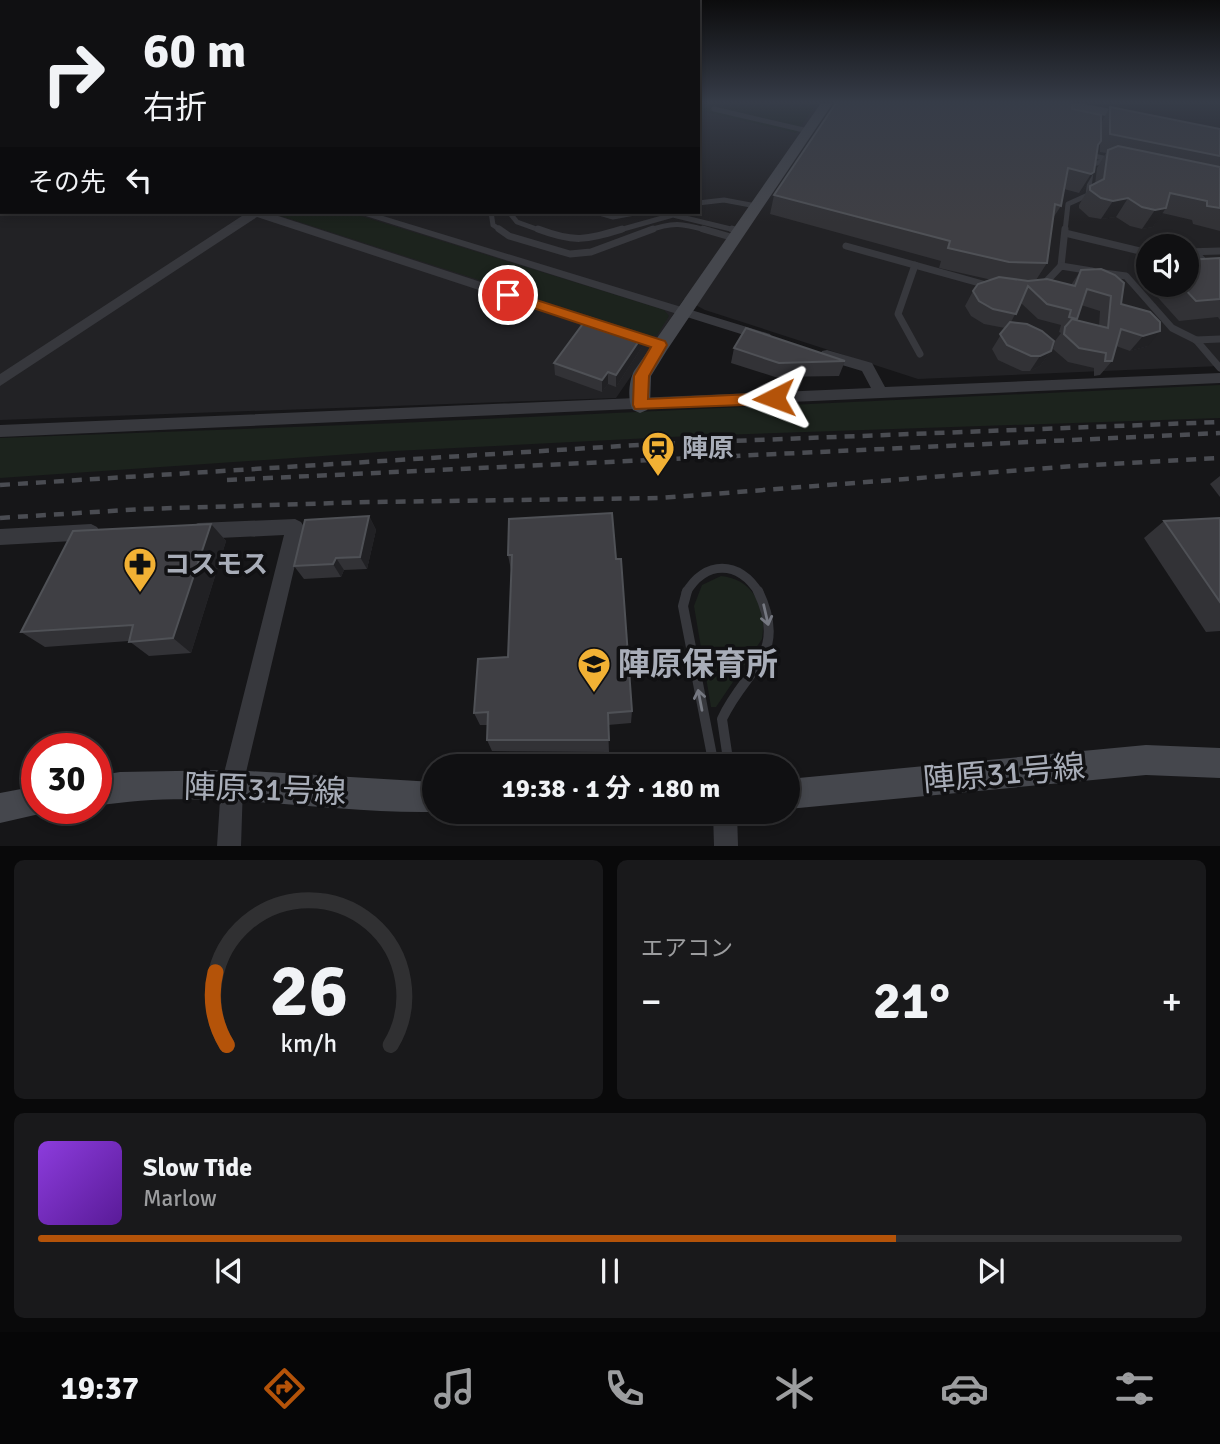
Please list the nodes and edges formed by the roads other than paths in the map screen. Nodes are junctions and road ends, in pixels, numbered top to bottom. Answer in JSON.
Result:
{"nodes":[{"id":1,"x":800,"y":142,"type":"edge"},
{"id":2,"x":1095,"y":144,"type":"edge"},
{"id":3,"x":1103,"y":158,"type":"junction"},
{"id":4,"x":1116,"y":161,"type":"edge"},
{"id":5,"x":700,"y":203,"type":"edge"},
{"id":6,"x":756,"y":206,"type":"junction"},
{"id":7,"x":252,"y":214,"type":"edge"},
{"id":8,"x":261,"y":214,"type":"edge"},
{"id":9,"x":365,"y":214,"type":"edge"},
{"id":10,"x":491,"y":214,"type":"edge"},
{"id":11,"x":511,"y":214,"type":"edge"},
{"id":12,"x":603,"y":214,"type":"edge"},
{"id":13,"x":629,"y":214,"type":"edge"},
{"id":14,"x":1065,"y":233,"type":"junction"},
{"id":15,"x":736,"y":234,"type":"junction"},
{"id":16,"x":846,"y":246,"type":"dead end"},
{"id":17,"x":1136,"y":250,"type":"edge"},
{"id":18,"x":1220,"y":251,"type":"edge"},
{"id":19,"x":1199,"y":252,"type":"edge"},
{"id":20,"x":1199,"y":259,"type":"edge"},
{"id":21,"x":915,"y":265,"type":"junction"},
{"id":22,"x":1061,"y":266,"type":"junction"},
{"id":23,"x":1220,"y":276,"type":"edge"},
{"id":24,"x":1031,"y":289,"type":"edge"},
{"id":25,"x":1004,"y":290,"type":"edge"},
{"id":26,"x":682,"y":312,"type":"junction"},
{"id":27,"x":1220,"y":339,"type":"edge"},
{"id":28,"x":775,"y":340,"type":"edge"},
{"id":29,"x":1196,"y":341,"type":"junction"},
{"id":30,"x":660,"y":345,"type":"junction"},
{"id":31,"x":814,"y":352,"type":"edge"},
{"id":32,"x":920,"y":354,"type":"dead end"},
{"id":33,"x":1220,"y":368,"type":"edge"},
{"id":34,"x":1220,"y":378,"type":"edge"},
{"id":35,"x":0,"y":380,"type":"edge"},
{"id":36,"x":881,"y":393,"type":"junction"},
{"id":37,"x":640,"y":405,"type":"junction"},
{"id":38,"x":0,"y":431,"type":"edge"},
{"id":39,"x":105,"y":531,"type":"edge"},
{"id":40,"x":185,"y":531,"type":"edge"},
{"id":41,"x":0,"y":537,"type":"edge"},
{"id":42,"x":712,"y":754,"type":"edge"},
{"id":43,"x":729,"y":754,"type":"edge"},
{"id":44,"x":1220,"y":763,"type":"edge"},
{"id":45,"x":232,"y":785,"type":"junction"},
{"id":46,"x":112,"y":788,"type":"edge"},
{"id":47,"x":800,"y":793,"type":"edge"},
{"id":48,"x":422,"y":796,"type":"edge"},
{"id":49,"x":21,"y":805,"type":"edge"},
{"id":50,"x":0,"y":808,"type":"edge"},
{"id":51,"x":725,"y":824,"type":"edge"},
{"id":52,"x":229,"y":845,"type":"edge"},
{"id":53,"x":726,"y":845,"type":"edge"}],
"edges":[{"from":1,"to":6,"type":"street"},
{"from":2,"to":3,"type":"lane"},
{"from":3,"to":4,"type":"lane"},
{"from":3,"to":14,"type":"lane"},
{"from":5,"to":6,"type":"lane"},
{"from":6,"to":15,"type":"street"},
{"from":7,"to":35,"type":"street"},
{"from":8,"to":30,"type":"street"},
{"from":9,"to":26,"type":"street"},
{"from":10,"to":15,"type":"lane"},
{"from":11,"to":15,"type":"lane"},
{"from":12,"to":13,"type":"lane"},
{"from":14,"to":17,"type":"lane"},
{"from":14,"to":22,"type":"lane"},
{"from":15,"to":26,"type":"street"},
{"from":16,"to":21,"type":"lane"},
{"from":18,"to":19,"type":"lane"},
{"from":20,"to":23,"type":"lane"},
{"from":21,"to":25,"type":"lane"},
{"from":21,"to":32,"type":"lane"},
{"from":22,"to":24,"type":"lane"},
{"from":22,"to":29,"type":"lane"},
{"from":26,"to":28,"type":"street"},
{"from":26,"to":30,"type":"street"},
{"from":27,"to":29,"type":"lane"},
{"from":29,"to":33,"type":"lane"},
{"from":30,"to":37,"type":"street"},
{"from":31,"to":36,"type":"street"},
{"from":34,"to":36,"type":"street"},
{"from":36,"to":37,"type":"street"},
{"from":37,"to":38,"type":"street"},
{"from":39,"to":41,"type":"street"},
{"from":40,"to":45,"type":"street"},
{"from":42,"to":43,"type":"lane","one_way":true},
{"from":44,"to":47,"type":"street","name":"陣原31号線"},
{"from":45,"to":46,"type":"street","name":"陣原31号線"},
{"from":45,"to":48,"type":"street","name":"陣原31号線"},
{"from":45,"to":52,"type":"street"},
{"from":49,"to":50,"type":"street"},
{"from":51,"to":53,"type":"street"}]}
